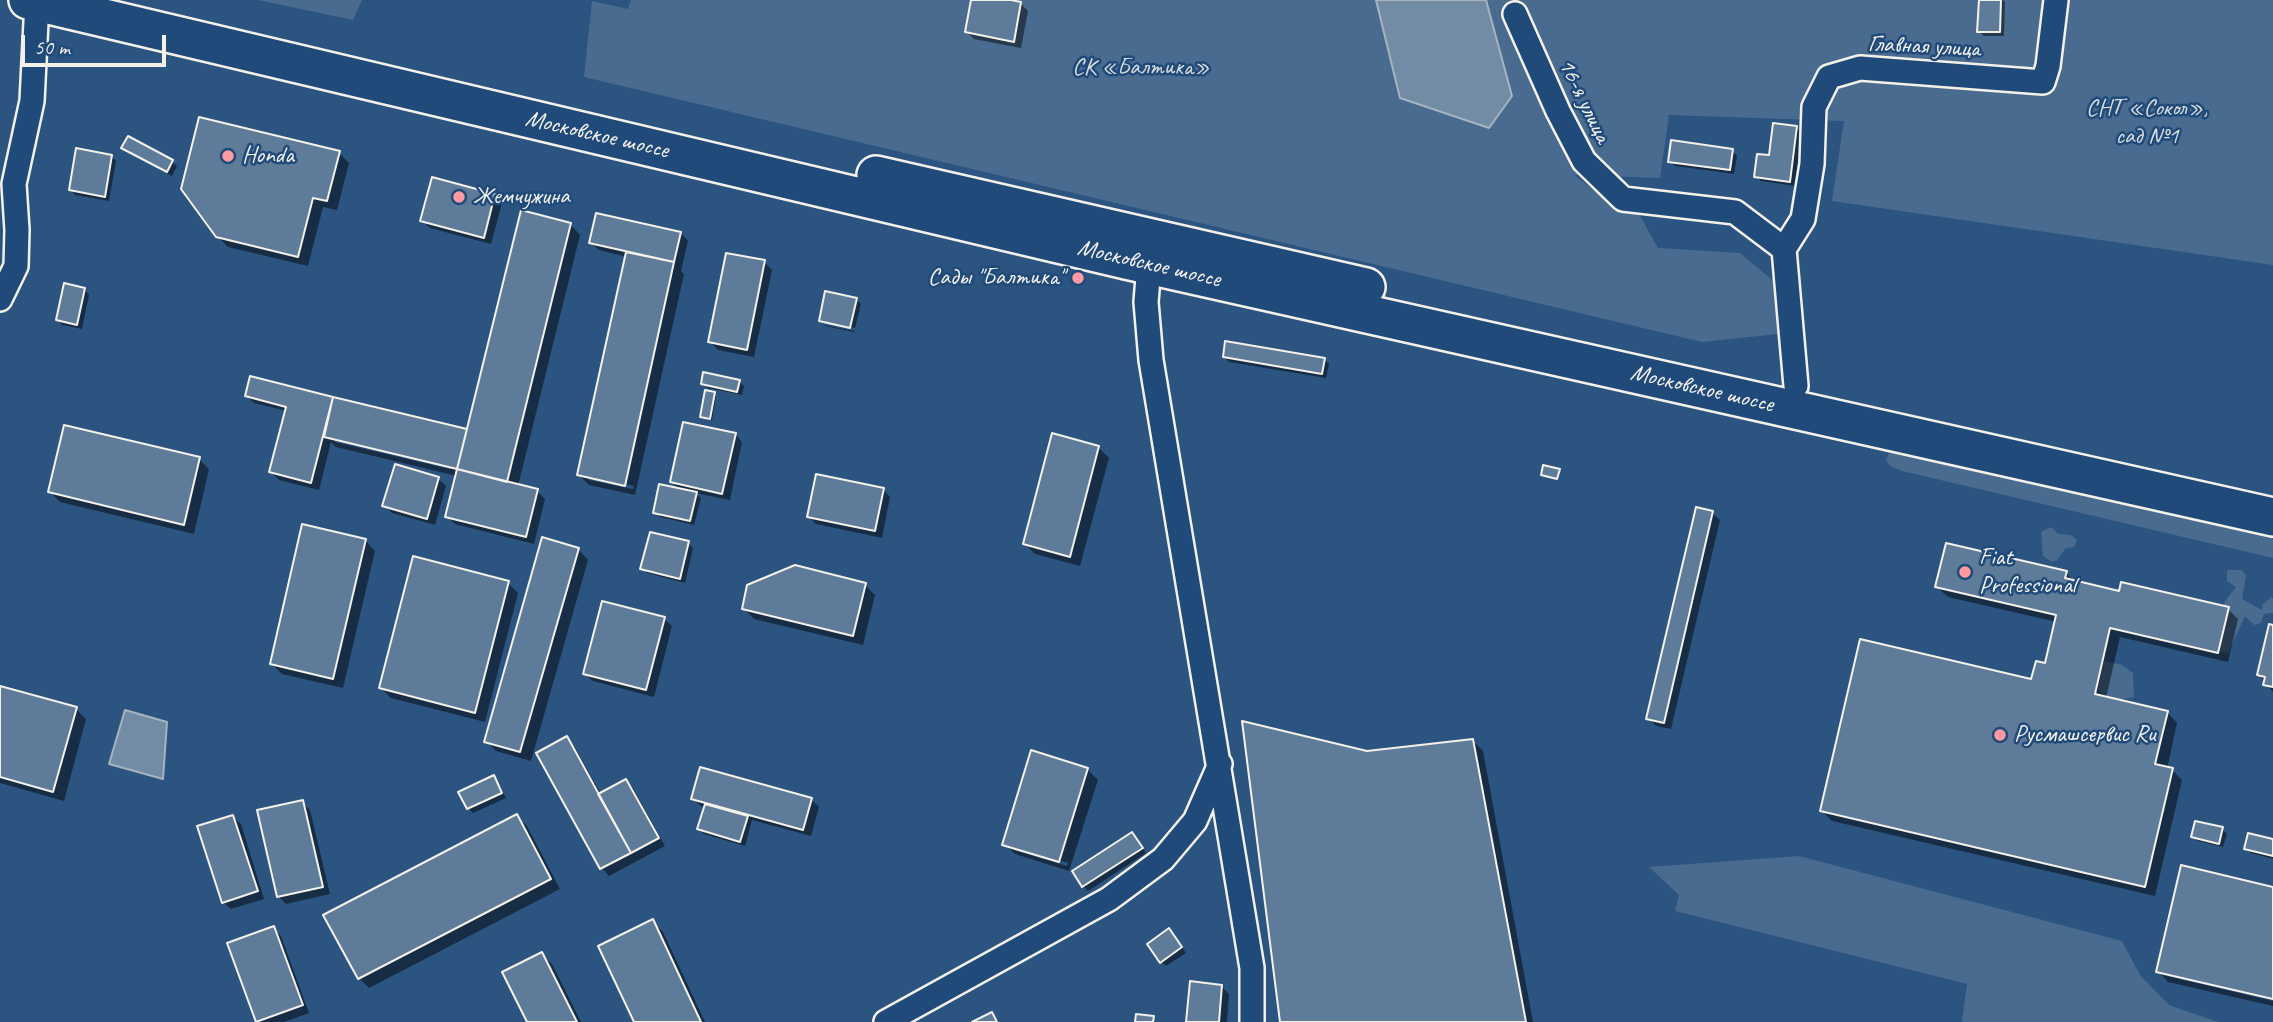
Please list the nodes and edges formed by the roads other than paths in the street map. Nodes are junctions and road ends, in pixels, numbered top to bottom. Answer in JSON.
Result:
{"nodes":[{"id":1,"x":122,"y":0,"type":"edge"},
{"id":2,"x":2056,"y":0,"type":"edge"},
{"id":3,"x":32,"y":1,"type":"edge"},
{"id":4,"x":1515,"y":14,"type":"dead end"},
{"id":5,"x":1784,"y":249,"type":"junction"},
{"id":6,"x":1152,"y":252,"type":"junction"},
{"id":7,"x":0,"y":299,"type":"edge"},
{"id":8,"x":1796,"y":386,"type":"junction"},
{"id":9,"x":2273,"y":494,"type":"edge"},
{"id":10,"x":2273,"y":517,"type":"edge"},
{"id":11,"x":1220,"y":764,"type":"junction"},
{"id":12,"x":886,"y":1022,"type":"edge"},
{"id":13,"x":1252,"y":1022,"type":"edge"}],
"edges":[{"from":1,"to":6,"type":"main road","name":"Московское шоссе"},
{"from":2,"to":5,"type":"street","name":"Главная улица"},
{"from":3,"to":6,"type":"main road","name":"Московское шоссе"},
{"from":3,"to":7,"type":"street"},
{"from":4,"to":5,"type":"street","name":"16-я улица"},
{"from":5,"to":8,"type":"street"},
{"from":6,"to":8,"type":"main road","name":"Московское шоссе"},
{"from":6,"to":10,"type":"main road","name":"Московское шоссе"},
{"from":6,"to":11,"type":"street"},
{"from":8,"to":9,"type":"main road","name":"Московское шоссе"},
{"from":11,"to":12,"type":"street"},
{"from":11,"to":13,"type":"street"}]}
